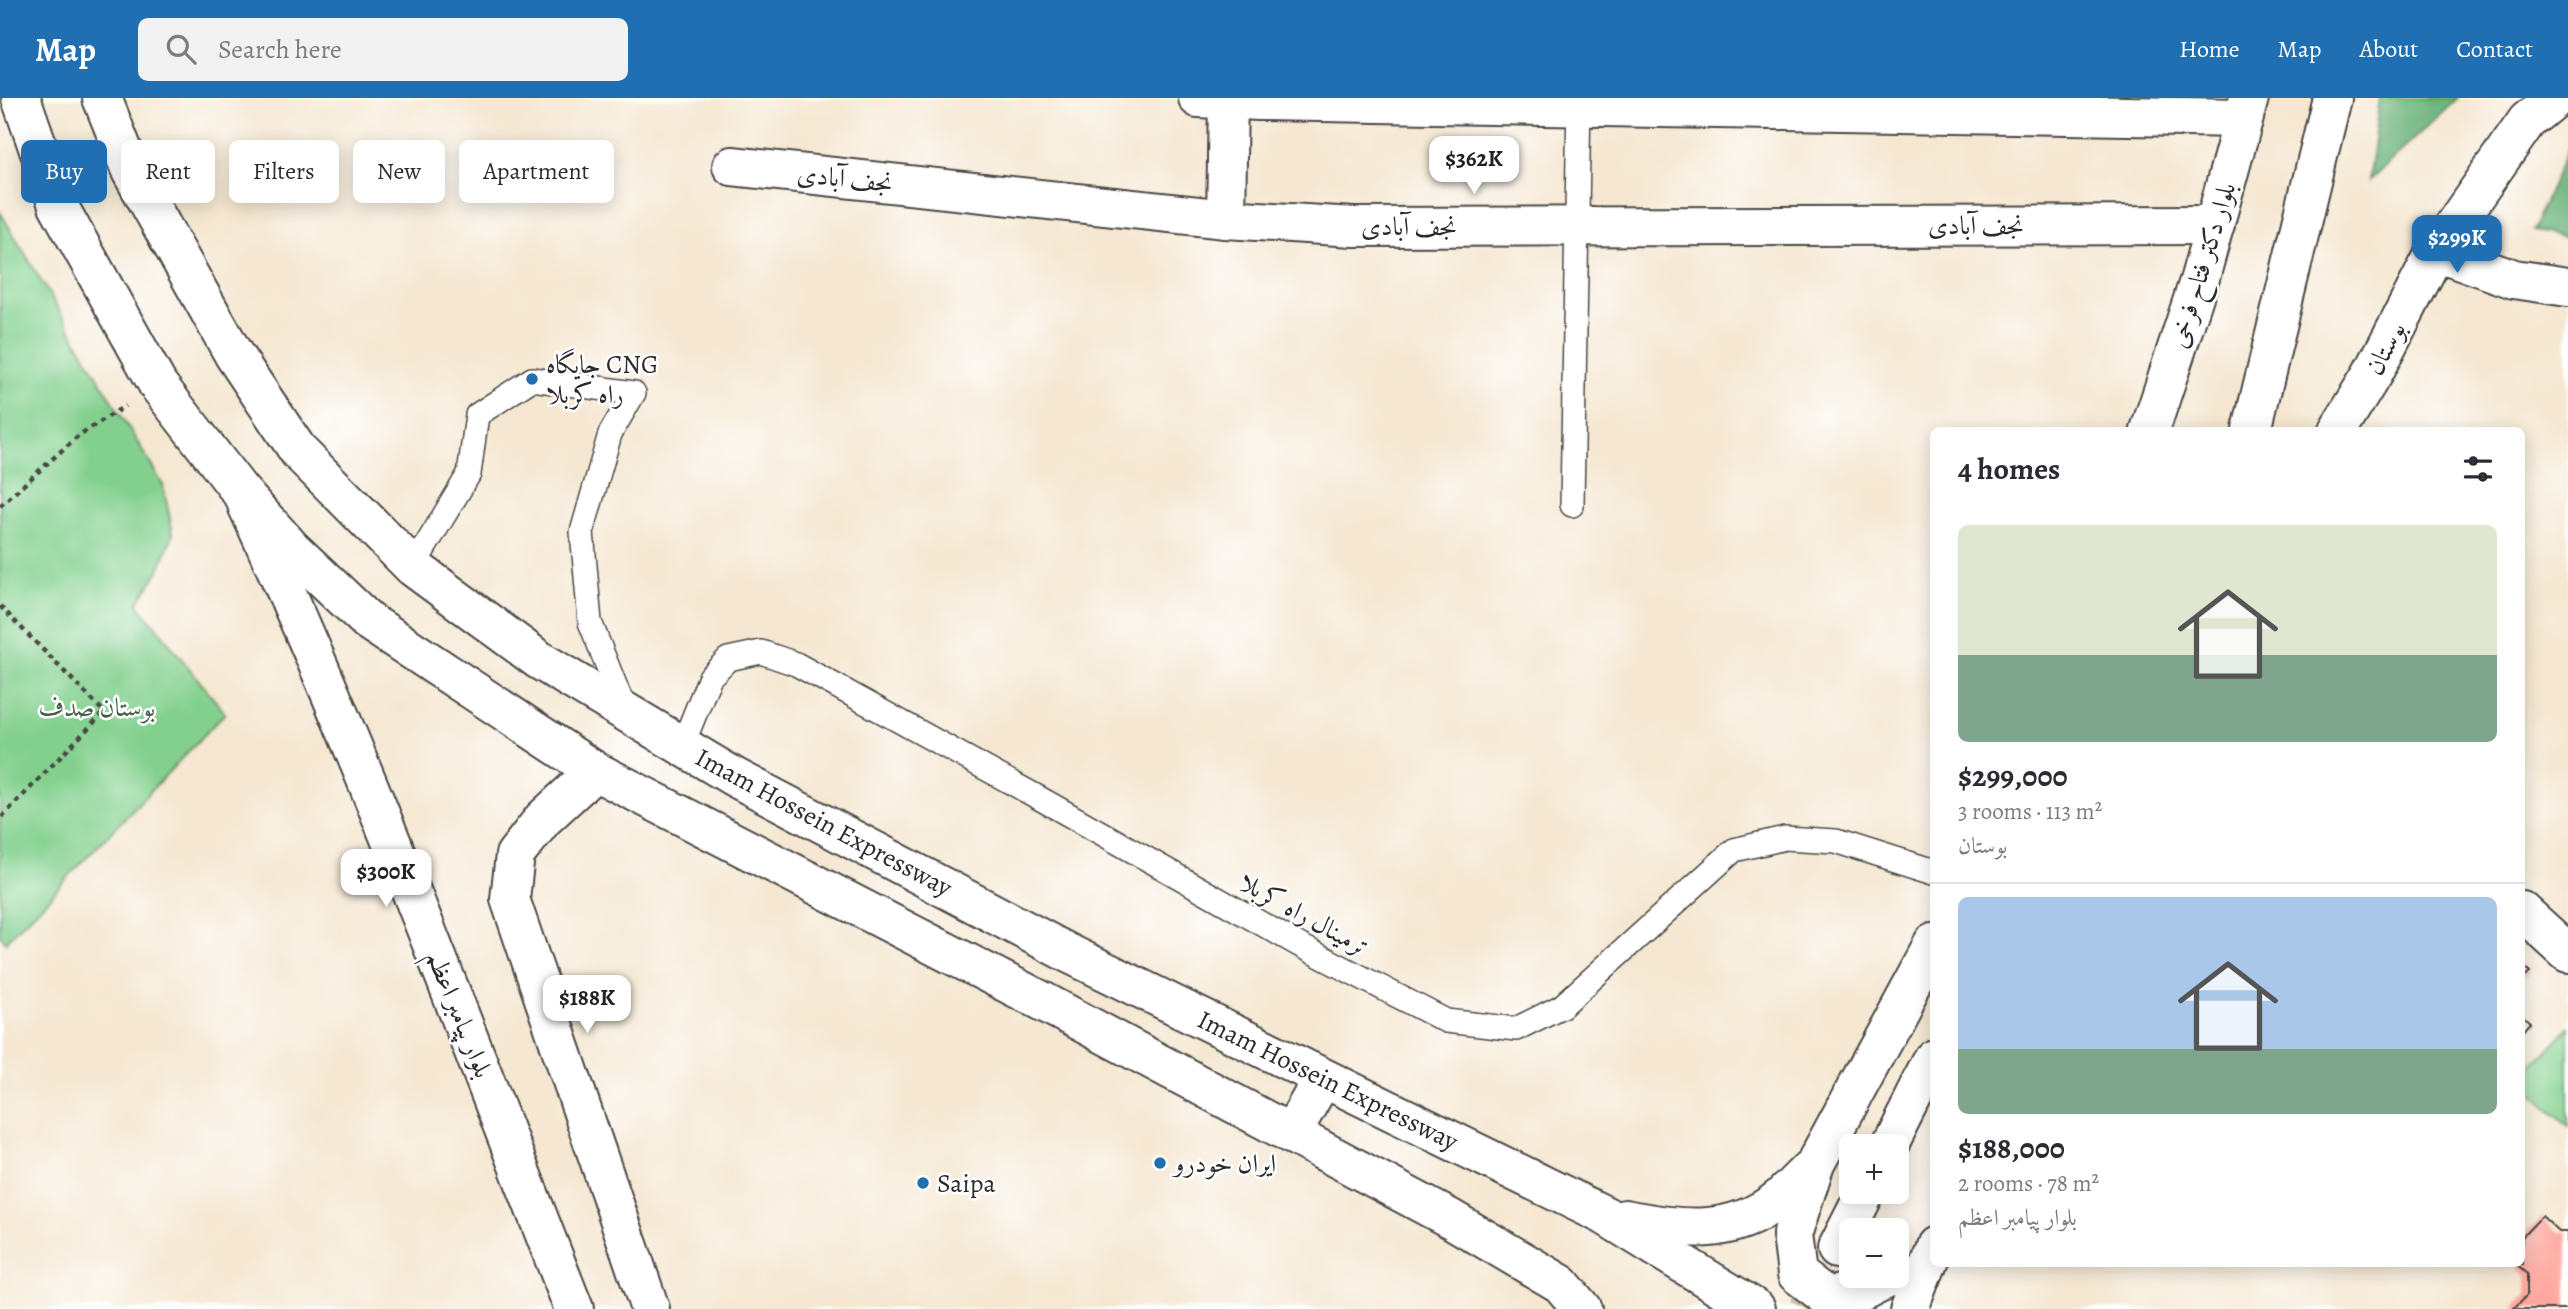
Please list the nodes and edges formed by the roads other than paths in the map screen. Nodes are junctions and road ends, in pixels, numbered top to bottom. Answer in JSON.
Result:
{"nodes":[{"id":1,"x":21,"y":98,"type":"edge"},
{"id":2,"x":102,"y":98,"type":"edge"},
{"id":3,"x":2332,"y":98,"type":"edge"},
{"id":4,"x":2555,"y":98,"type":"edge"},
{"id":5,"x":1218,"y":99,"type":"edge"},
{"id":6,"x":1579,"y":102,"type":"edge"},
{"id":7,"x":2246,"y":108,"type":"edge"},
{"id":8,"x":732,"y":166,"type":"dead end"},
{"id":9,"x":1226,"y":219,"type":"junction"},
{"id":10,"x":2215,"y":225,"type":"junction"},
{"id":11,"x":1577,"y":226,"type":"junction"},
{"id":12,"x":2436,"y":251,"type":"junction"},
{"id":13,"x":2200,"y":278,"type":"junction"},
{"id":14,"x":2568,"y":287,"type":"edge"},
{"id":15,"x":2151,"y":427,"type":"edge"},
{"id":16,"x":2177,"y":427,"type":"edge"},
{"id":17,"x":2253,"y":427,"type":"edge"},
{"id":18,"x":2340,"y":427,"type":"edge"},
{"id":19,"x":240,"y":491,"type":"junction"},
{"id":20,"x":1572,"y":505,"type":"dead end"},
{"id":21,"x":413,"y":567,"type":"junction"},
{"id":22,"x":627,"y":713,"type":"junction"},
{"id":23,"x":682,"y":746,"type":"junction"},
{"id":24,"x":596,"y":771,"type":"junction"},
{"id":25,"x":1930,"y":871,"type":"edge"},
{"id":26,"x":2525,"y":914,"type":"edge"},
{"id":27,"x":1930,"y":952,"type":"edge"},
{"id":28,"x":2568,"y":953,"type":"edge"},
{"id":29,"x":1930,"y":1065,"type":"edge"},
{"id":30,"x":1323,"y":1077,"type":"junction"},
{"id":31,"x":1291,"y":1134,"type":"junction"},
{"id":32,"x":1895,"y":1134,"type":"edge"},
{"id":33,"x":1815,"y":1164,"type":"junction"},
{"id":34,"x":1860,"y":1204,"type":"edge"},
{"id":35,"x":1604,"y":1216,"type":"junction"},
{"id":36,"x":1930,"y":1234,"type":"edge"},
{"id":37,"x":1837,"y":1249,"type":"tunnel mouth"},
{"id":38,"x":1909,"y":1256,"type":"edge"},
{"id":39,"x":1930,"y":1256,"type":"edge"},
{"id":40,"x":1865,"y":1288,"type":"edge"},
{"id":41,"x":1749,"y":1307,"type":"edge"},
{"id":42,"x":574,"y":1309,"type":"edge"},
{"id":43,"x":650,"y":1309,"type":"edge"},
{"id":44,"x":1582,"y":1309,"type":"edge"},
{"id":45,"x":1910,"y":1309,"type":"edge"}],
"edges":[{"from":1,"to":19,"type":"main road"},
{"from":2,"to":21,"type":"main road","name":"Imam Hossein Expressway"},
{"from":3,"to":17,"type":"main road"},
{"from":4,"to":12,"type":"main road","name":"بوستان"},
{"from":5,"to":6,"type":"main road"},
{"from":5,"to":9,"type":"main road"},
{"from":6,"to":7,"type":"main road"},
{"from":6,"to":11,"type":"lane"},
{"from":7,"to":10,"type":"main road","name":"بلوار دکتر فتاح فرخی"},
{"from":8,"to":9,"type":"main road","name":"نجف آبادی"},
{"from":9,"to":11,"type":"main road","name":"نجف آبادی"},
{"from":10,"to":11,"type":"main road","name":"نجف آبادی"},
{"from":10,"to":13,"type":"main road","name":"بلوار دکتر فتاح فرخی"},
{"from":11,"to":20,"type":"lane"},
{"from":12,"to":14,"type":"main road"},
{"from":12,"to":18,"type":"main road","name":"بوستان"},
{"from":13,"to":15,"type":"main road","name":"بلوار دکتر فتاح فرخی"},
{"from":13,"to":16,"type":"main road"},
{"from":19,"to":24,"type":"main road"},
{"from":19,"to":42,"type":"main road","name":"بلوار پیامبر اعظم"},
{"from":21,"to":22,"type":"main road","name":"Imam Hossein Expressway"},
{"from":21,"to":22,"type":"lane"},
{"from":22,"to":23,"type":"main road","name":"Imam Hossein Expressway"},
{"from":23,"to":25,"type":"lane","name":"ترمینال راه کربلا"},
{"from":23,"to":30,"type":"main road","name":"Imam Hossein Expressway"},
{"from":24,"to":31,"type":"main road"},
{"from":24,"to":43,"type":"main road"},
{"from":26,"to":28,"type":"main road"},
{"from":27,"to":33,"type":"main road"},
{"from":29,"to":32,"type":"main road"},
{"from":30,"to":31,"type":"main road"},
{"from":30,"to":35,"type":"main road","name":"Imam Hossein Expressway"},
{"from":31,"to":44,"type":"main road"},
{"from":33,"to":35,"type":"main road"},
{"from":33,"to":40,"type":"main road"},
{"from":34,"to":37,"type":"main road"},
{"from":35,"to":41,"type":"main road","name":"Imam Hossein Expressway"},
{"from":36,"to":38,"type":"main road"},
{"from":39,"to":45,"type":"main road"}]}
